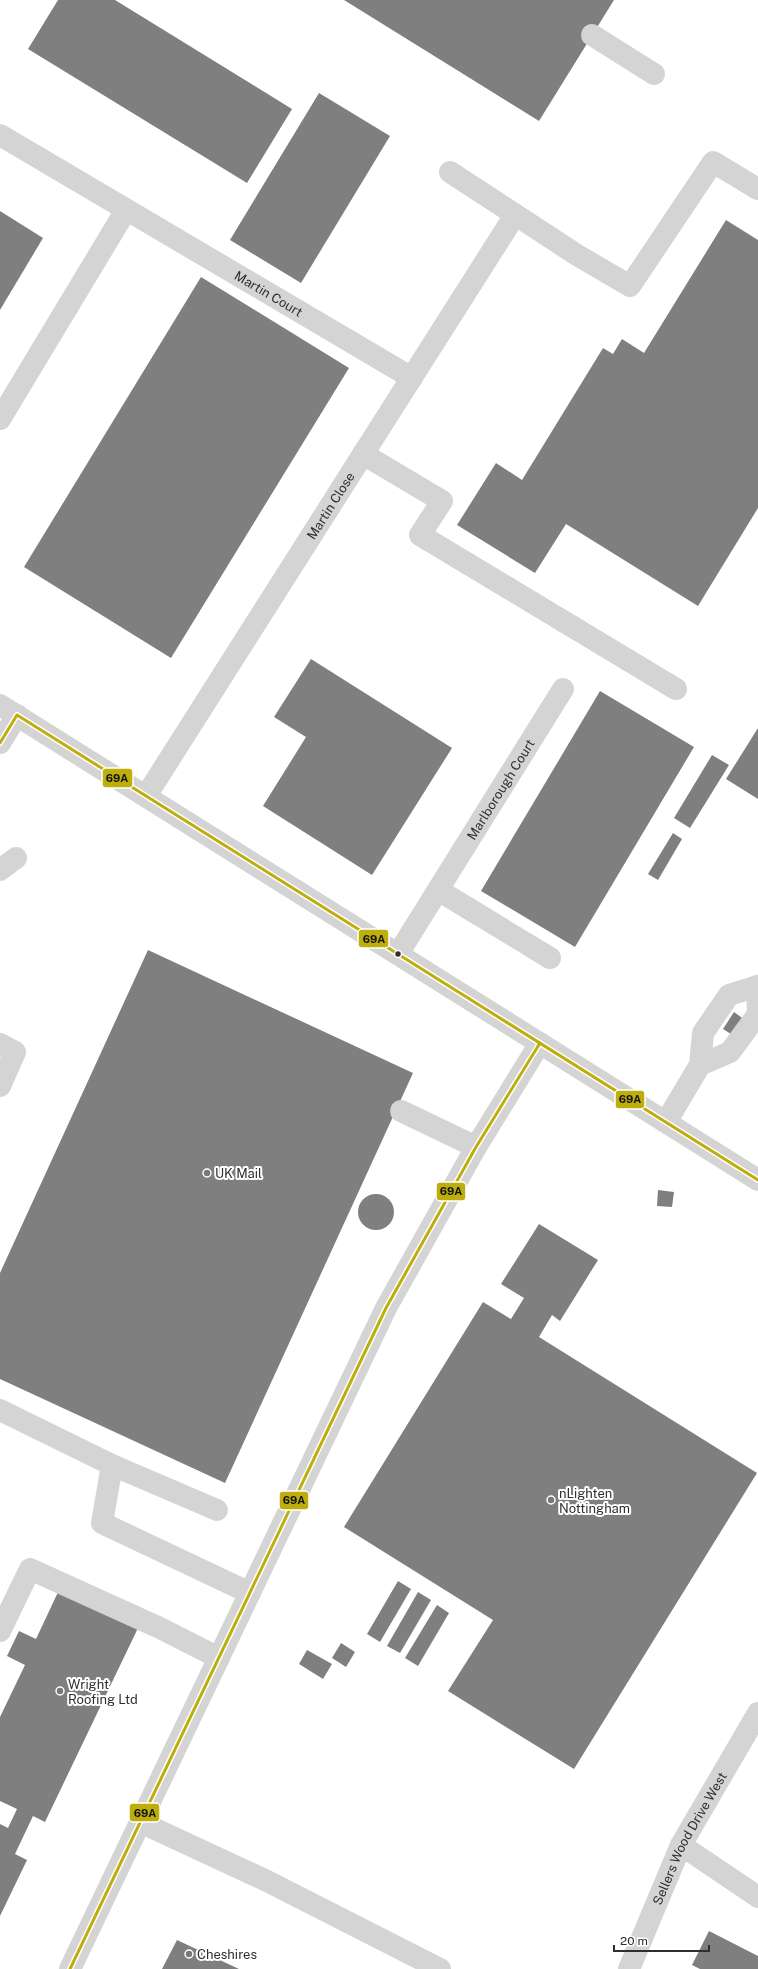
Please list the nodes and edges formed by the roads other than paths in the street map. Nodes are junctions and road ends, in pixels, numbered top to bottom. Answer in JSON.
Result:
{"nodes":[{"id":1,"x":592,"y":35,"type":"dead end"},
{"id":2,"x":654,"y":74,"type":"dead end"},
{"id":3,"x":0,"y":135,"type":"edge"},
{"id":4,"x":450,"y":172,"type":"dead end"},
{"id":5,"x":758,"y":189,"type":"edge"},
{"id":6,"x":126,"y":210,"type":"junction"},
{"id":7,"x":515,"y":215,"type":"junction"},
{"id":8,"x":412,"y":378,"type":"junction"},
{"id":9,"x":0,"y":419,"type":"edge"},
{"id":10,"x":363,"y":454,"type":"junction"},
{"id":11,"x":563,"y":689,"type":"dead end"},
{"id":12,"x":676,"y":689,"type":"dead end"},
{"id":13,"x":8,"y":710,"type":"edge"},
{"id":14,"x":0,"y":743,"type":"edge"},
{"id":15,"x":146,"y":796,"type":"junction"},
{"id":16,"x":438,"y":890,"type":"junction"},
{"id":17,"x":398,"y":954,"type":"junction"},
{"id":18,"x":550,"y":958,"type":"dead end"},
{"id":19,"x":758,"y":986,"type":"edge"},
{"id":20,"x":540,"y":1043,"type":"junction"},
{"id":21,"x":0,"y":1044,"type":"edge"},
{"id":22,"x":700,"y":1065,"type":"junction"},
{"id":23,"x":0,"y":1086,"type":"edge"},
{"id":24,"x":401,"y":1111,"type":"dead end"},
{"id":25,"x":666,"y":1122,"type":"junction"},
{"id":26,"x":476,"y":1146,"type":"junction"},
{"id":27,"x":758,"y":1180,"type":"edge"},
{"id":28,"x":0,"y":1410,"type":"edge"},
{"id":29,"x":112,"y":1465,"type":"junction"},
{"id":30,"x":217,"y":1510,"type":"dead end"},
{"id":31,"x":250,"y":1593,"type":"junction"},
{"id":32,"x":0,"y":1631,"type":"edge"},
{"id":33,"x":219,"y":1658,"type":"junction"},
{"id":34,"x":758,"y":1713,"type":"edge"},
{"id":35,"x":140,"y":1822,"type":"junction"},
{"id":36,"x":681,"y":1845,"type":"junction"},
{"id":37,"x":758,"y":1897,"type":"edge"},
{"id":38,"x":70,"y":1969,"type":"edge"},
{"id":39,"x":440,"y":1969,"type":"edge"},
{"id":40,"x":629,"y":1969,"type":"edge"}],
"edges":[{"from":1,"to":2,"type":"street"},
{"from":3,"to":6,"type":"street","name":"Martin Court"},
{"from":4,"to":7,"type":"street"},
{"from":5,"to":7,"type":"street"},
{"from":6,"to":8,"type":"street","name":"Martin Court"},
{"from":6,"to":9,"type":"street"},
{"from":7,"to":8,"type":"street","name":"Martin Close"},
{"from":8,"to":10,"type":"street","name":"Martin Close"},
{"from":10,"to":12,"type":"street"},
{"from":10,"to":15,"type":"street","name":"Martin Close"},
{"from":11,"to":16,"type":"street","name":"Marlborough Court"},
{"from":13,"to":14,"type":"street"},
{"from":13,"to":15,"type":"street"},
{"from":15,"to":17,"type":"street"},
{"from":16,"to":17,"type":"street","name":"Marlborough Court"},
{"from":16,"to":18,"type":"street"},
{"from":17,"to":20,"type":"street"},
{"from":19,"to":22,"type":"street"},
{"from":19,"to":22,"type":"street"},
{"from":20,"to":25,"type":"street"},
{"from":20,"to":26,"type":"street"},
{"from":21,"to":23,"type":"street"},
{"from":22,"to":25,"type":"street"},
{"from":24,"to":26,"type":"street"},
{"from":25,"to":27,"type":"street"},
{"from":26,"to":31,"type":"street"},
{"from":28,"to":29,"type":"street"},
{"from":29,"to":30,"type":"street"},
{"from":29,"to":31,"type":"street"},
{"from":31,"to":33,"type":"street"},
{"from":32,"to":33,"type":"street"},
{"from":33,"to":35,"type":"street"},
{"from":34,"to":36,"type":"street","name":"Sellers Wood Drive West"},
{"from":35,"to":38,"type":"street"},
{"from":35,"to":39,"type":"street"},
{"from":36,"to":37,"type":"street"},
{"from":36,"to":40,"type":"street","name":"Sellers Wood Drive West"}]}
